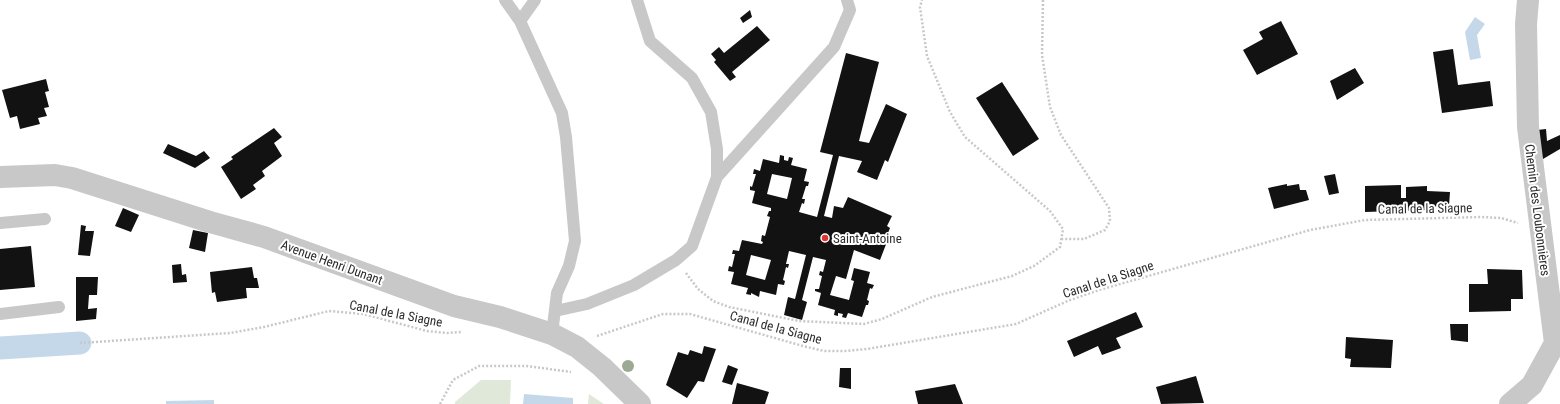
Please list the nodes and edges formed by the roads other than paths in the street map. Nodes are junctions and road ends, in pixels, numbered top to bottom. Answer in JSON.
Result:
{"nodes":[{"id":1,"x":505,"y":0,"type":"edge"},
{"id":2,"x":535,"y":0,"type":"edge"},
{"id":3,"x":637,"y":0,"type":"edge"},
{"id":4,"x":847,"y":0,"type":"edge"},
{"id":5,"x":1528,"y":0,"type":"edge"},
{"id":6,"x":520,"y":21,"type":"junction"},
{"id":7,"x":0,"y":177,"type":"edge"},
{"id":8,"x":717,"y":177,"type":"junction"},
{"id":9,"x":45,"y":219,"type":"dead end"},
{"id":10,"x":0,"y":223,"type":"edge"},
{"id":11,"x":59,"y":306,"type":"dead end"},
{"id":12,"x":555,"y":311,"type":"junction"},
{"id":13,"x":0,"y":314,"type":"edge"},
{"id":14,"x":552,"y":334,"type":"junction"},
{"id":15,"x":640,"y":404,"type":"edge"},
{"id":16,"x":1510,"y":404,"type":"edge"}],
"edges":[{"from":1,"to":6,"type":"lane"},
{"from":2,"to":6,"type":"lane"},
{"from":3,"to":8,"type":"lane"},
{"from":4,"to":8,"type":"lane"},
{"from":5,"to":16,"type":"street","name":"Chemin des Loubonnières"},
{"from":6,"to":12,"type":"lane"},
{"from":7,"to":14,"type":"street","name":"Avenue Henri Dunant"},
{"from":8,"to":12,"type":"lane"},
{"from":9,"to":10,"type":"lane"},
{"from":11,"to":13,"type":"lane"},
{"from":12,"to":14,"type":"lane"},
{"from":14,"to":15,"type":"street","name":"Avenue Henri Dunant"}]}
